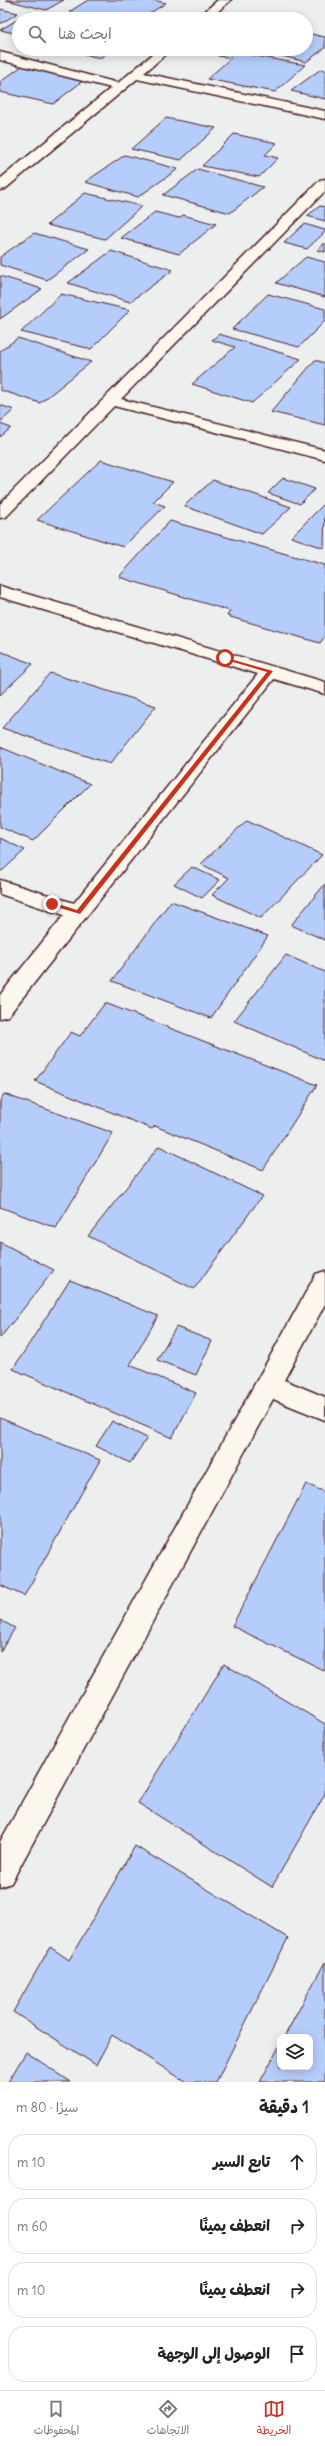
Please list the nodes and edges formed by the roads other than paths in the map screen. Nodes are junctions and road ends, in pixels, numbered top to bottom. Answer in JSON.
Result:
{"nodes":[{"id":1,"x":225,"y":0,"type":"edge"},
{"id":2,"x":210,"y":12,"type":"edge"},
{"id":3,"x":0,"y":56,"type":"edge"},
{"id":4,"x":157,"y":56,"type":"edge"},
{"id":5,"x":134,"y":75,"type":"junction"},
{"id":6,"x":120,"y":86,"type":"junction"},
{"id":7,"x":325,"y":115,"type":"edge"},
{"id":8,"x":325,"y":183,"type":"edge"},
{"id":9,"x":0,"y":186,"type":"edge"},
{"id":10,"x":111,"y":401,"type":"junction"},
{"id":11,"x":325,"y":455,"type":"edge"},
{"id":12,"x":0,"y":513,"type":"edge"},
{"id":13,"x":0,"y":591,"type":"edge"},
{"id":14,"x":270,"y":671,"type":"junction"},
{"id":15,"x":325,"y":688,"type":"edge"},
{"id":16,"x":0,"y":887,"type":"edge"},
{"id":17,"x":78,"y":912,"type":"junction"},
{"id":18,"x":0,"y":1010,"type":"edge"},
{"id":19,"x":325,"y":1281,"type":"edge"},
{"id":20,"x":268,"y":1385,"type":"junction"},
{"id":21,"x":325,"y":1409,"type":"edge"},
{"id":22,"x":0,"y":1872,"type":"edge"}],
"edges":[{"from":1,"to":2,"type":"street"},
{"from":3,"to":6,"type":"street"},
{"from":4,"to":5,"type":"street"},
{"from":5,"to":6,"type":"street"},
{"from":5,"to":7,"type":"street"},
{"from":6,"to":9,"type":"street"},
{"from":8,"to":10,"type":"street"},
{"from":10,"to":11,"type":"street"},
{"from":10,"to":12,"type":"street"},
{"from":13,"to":14,"type":"street"},
{"from":14,"to":15,"type":"street"},
{"from":14,"to":17,"type":"street"},
{"from":16,"to":17,"type":"street"},
{"from":17,"to":18,"type":"street"},
{"from":19,"to":20,"type":"street"},
{"from":20,"to":21,"type":"street"},
{"from":20,"to":22,"type":"street"}]}
